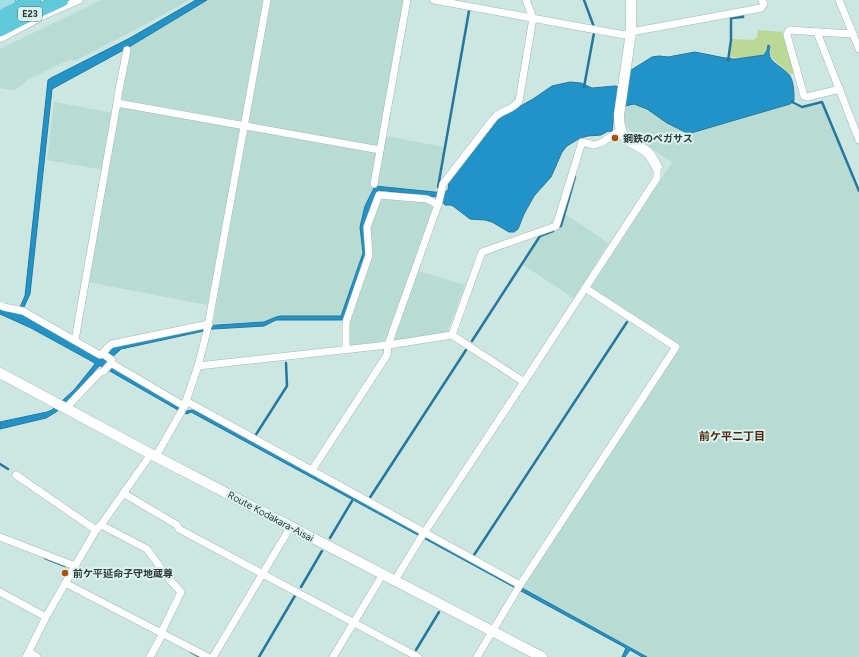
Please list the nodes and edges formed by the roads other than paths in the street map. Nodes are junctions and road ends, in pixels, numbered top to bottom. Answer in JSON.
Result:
{"nodes":[{"id":1,"x":10,"y":0,"type":"edge"},
{"id":2,"x":34,"y":0,"type":"edge"},
{"id":3,"x":62,"y":0,"type":"edge"},
{"id":4,"x":80,"y":0,"type":"edge"},
{"id":5,"x":268,"y":0,"type":"edge"},
{"id":6,"x":407,"y":0,"type":"edge"},
{"id":7,"x":434,"y":0,"type":"edge"},
{"id":8,"x":526,"y":0,"type":"edge"},
{"id":9,"x":631,"y":0,"type":"edge"},
{"id":10,"x":762,"y":0,"type":"edge"},
{"id":11,"x":839,"y":0,"type":"edge"},
{"id":12,"x":0,"y":5,"type":"edge"},
{"id":13,"x":0,"y":18,"type":"edge"},
{"id":14,"x":533,"y":18,"type":"junction"},
{"id":15,"x":0,"y":30,"type":"edge"},
{"id":16,"x":631,"y":32,"type":"junction"},
{"id":17,"x":817,"y":32,"type":"junction"},
{"id":18,"x":853,"y":34,"type":"junction"},
{"id":19,"x":0,"y":39,"type":"edge"},
{"id":20,"x":127,"y":50,"type":"dead end"},
{"id":21,"x":859,"y":50,"type":"edge"},
{"id":22,"x":840,"y":89,"type":"junction"},
{"id":23,"x":118,"y":103,"type":"junction"},
{"id":24,"x":245,"y":126,"type":"junction"},
{"id":25,"x":621,"y":130,"type":"junction"},
{"id":26,"x":859,"y":140,"type":"edge"},
{"id":27,"x":380,"y":150,"type":"junction"},
{"id":28,"x":657,"y":167,"type":"joint"},
{"id":29,"x":374,"y":184,"type":"dead end"},
{"id":30,"x":439,"y":203,"type":"junction"},
{"id":31,"x":585,"y":288,"type":"junction"},
{"id":32,"x":0,"y":305,"type":"edge"},
{"id":33,"x":208,"y":324,"type":"junction"},
{"id":34,"x":452,"y":335,"type":"junction"},
{"id":35,"x":75,"y":340,"type":"junction"},
{"id":36,"x":388,"y":345,"type":"junction"},
{"id":37,"x":346,"y":349,"type":"junction"},
{"id":38,"x":103,"y":354,"type":"junction"},
{"id":39,"x":111,"y":361,"type":"junction"},
{"id":40,"x":198,"y":366,"type":"junction"},
{"id":41,"x":0,"y":373,"type":"edge"},
{"id":42,"x":524,"y":382,"type":"junction"},
{"id":43,"x":61,"y":405,"type":"junction"},
{"id":44,"x":183,"y":407,"type":"junction"},
{"id":45,"x":153,"y":455,"type":"junction"},
{"id":46,"x":312,"y":470,"type":"junction"},
{"id":47,"x":16,"y":475,"type":"dead end"},
{"id":48,"x":123,"y":493,"type":"junction"},
{"id":49,"x":291,"y":526,"type":"junction"},
{"id":50,"x":99,"y":528,"type":"junction"},
{"id":51,"x":423,"y":534,"type":"junction"},
{"id":52,"x":0,"y":536,"type":"edge"},
{"id":53,"x":75,"y":566,"type":"junction"},
{"id":54,"x":262,"y":574,"type":"junction"},
{"id":55,"x":383,"y":574,"type":"junction"},
{"id":56,"x":395,"y":580,"type":"junction"},
{"id":57,"x":65,"y":583,"type":"junction"},
{"id":58,"x":519,"y":588,"type":"junction"},
{"id":59,"x":0,"y":592,"type":"edge"},
{"id":60,"x":46,"y":617,"type":"junction"},
{"id":61,"x":354,"y":622,"type":"junction"},
{"id":62,"x":493,"y":631,"type":"junction"},
{"id":63,"x":162,"y":633,"type":"junction"},
{"id":64,"x":27,"y":654,"type":"edge"},
{"id":65,"x":37,"y":657,"type":"edge"},
{"id":66,"x":150,"y":657,"type":"edge"},
{"id":67,"x":208,"y":657,"type":"edge"},
{"id":68,"x":212,"y":657,"type":"edge"},
{"id":69,"x":333,"y":657,"type":"edge"},
{"id":70,"x":418,"y":657,"type":"edge"},
{"id":71,"x":477,"y":657,"type":"edge"},
{"id":72,"x":542,"y":657,"type":"edge"}],
"edges":[{"from":1,"to":12,"type":"main road"},
{"from":2,"to":13,"type":"highway","number":"E23"},
{"from":3,"to":15,"type":"highway","number":"E23"},
{"from":4,"to":19,"type":"street"},
{"from":5,"to":24,"type":"street"},
{"from":6,"to":27,"type":"street"},
{"from":7,"to":14,"type":"street"},
{"from":8,"to":14,"type":"street"},
{"from":9,"to":16,"type":"main road"},
{"from":10,"to":16,"type":"street"},
{"from":11,"to":18,"type":"street"},
{"from":14,"to":16,"type":"street"},
{"from":14,"to":30,"type":"street"},
{"from":16,"to":25,"type":"main road"},
{"from":17,"to":18,"type":"street"},
{"from":17,"to":22,"type":"street"},
{"from":17,"to":22,"type":"street"},
{"from":18,"to":21,"type":"street"},
{"from":20,"to":23,"type":"street"},
{"from":22,"to":26,"type":"street"},
{"from":23,"to":24,"type":"street"},
{"from":23,"to":35,"type":"street"},
{"from":24,"to":27,"type":"street"},
{"from":24,"to":33,"type":"street"},
{"from":25,"to":28,"type":"main road"},
{"from":25,"to":34,"type":"street"},
{"from":27,"to":29,"type":"street"},
{"from":28,"to":31,"type":"street"},
{"from":30,"to":36,"type":"street"},
{"from":30,"to":37,"type":"street"},
{"from":31,"to":42,"type":"street"},
{"from":31,"to":58,"type":"street"},
{"from":32,"to":35,"type":"street"},
{"from":33,"to":38,"type":"street"},
{"from":33,"to":40,"type":"street"},
{"from":34,"to":36,"type":"street"},
{"from":34,"to":42,"type":"street"},
{"from":35,"to":38,"type":"street"},
{"from":36,"to":37,"type":"street"},
{"from":36,"to":46,"type":"street"},
{"from":37,"to":40,"type":"street"},
{"from":38,"to":39,"type":"street"},
{"from":39,"to":43,"type":"street"},
{"from":39,"to":44,"type":"street"},
{"from":40,"to":44,"type":"street"},
{"from":41,"to":43,"type":"main road","name":"Route Kodakara-Aisai"},
{"from":42,"to":51,"type":"street"},
{"from":43,"to":45,"type":"main road","name":"Route Kodakara-Aisai"},
{"from":44,"to":45,"type":"street"},
{"from":44,"to":46,"type":"street"},
{"from":45,"to":48,"type":"street"},
{"from":45,"to":49,"type":"main road","name":"Route Kodakara-Aisai"},
{"from":46,"to":51,"type":"street"},
{"from":47,"to":50,"type":"street"},
{"from":48,"to":50,"type":"street"},
{"from":48,"to":54,"type":"street"},
{"from":49,"to":54,"type":"street"},
{"from":49,"to":55,"type":"main road","name":"Route Kodakara-Aisai"},
{"from":50,"to":53,"type":"street"},
{"from":50,"to":63,"type":"street"},
{"from":51,"to":56,"type":"street"},
{"from":51,"to":58,"type":"street"},
{"from":52,"to":53,"type":"street"},
{"from":53,"to":57,"type":"street"},
{"from":54,"to":61,"type":"street"},
{"from":54,"to":68,"type":"street"},
{"from":55,"to":56,"type":"main road","name":"Route Kodakara-Aisai"},
{"from":55,"to":61,"type":"street"},
{"from":56,"to":62,"type":"main road","name":"Route Kodakara-Aisai"},
{"from":57,"to":60,"type":"street"},
{"from":57,"to":63,"type":"street"},
{"from":58,"to":62,"type":"street"},
{"from":59,"to":60,"type":"street"},
{"from":60,"to":64,"type":"street"},
{"from":61,"to":69,"type":"street"},
{"from":61,"to":70,"type":"street"},
{"from":62,"to":71,"type":"street"},
{"from":62,"to":72,"type":"main road","name":"Route Kodakara-Aisai"},
{"from":63,"to":66,"type":"street"},
{"from":63,"to":67,"type":"street"},
{"from":64,"to":65,"type":"street"}]}
